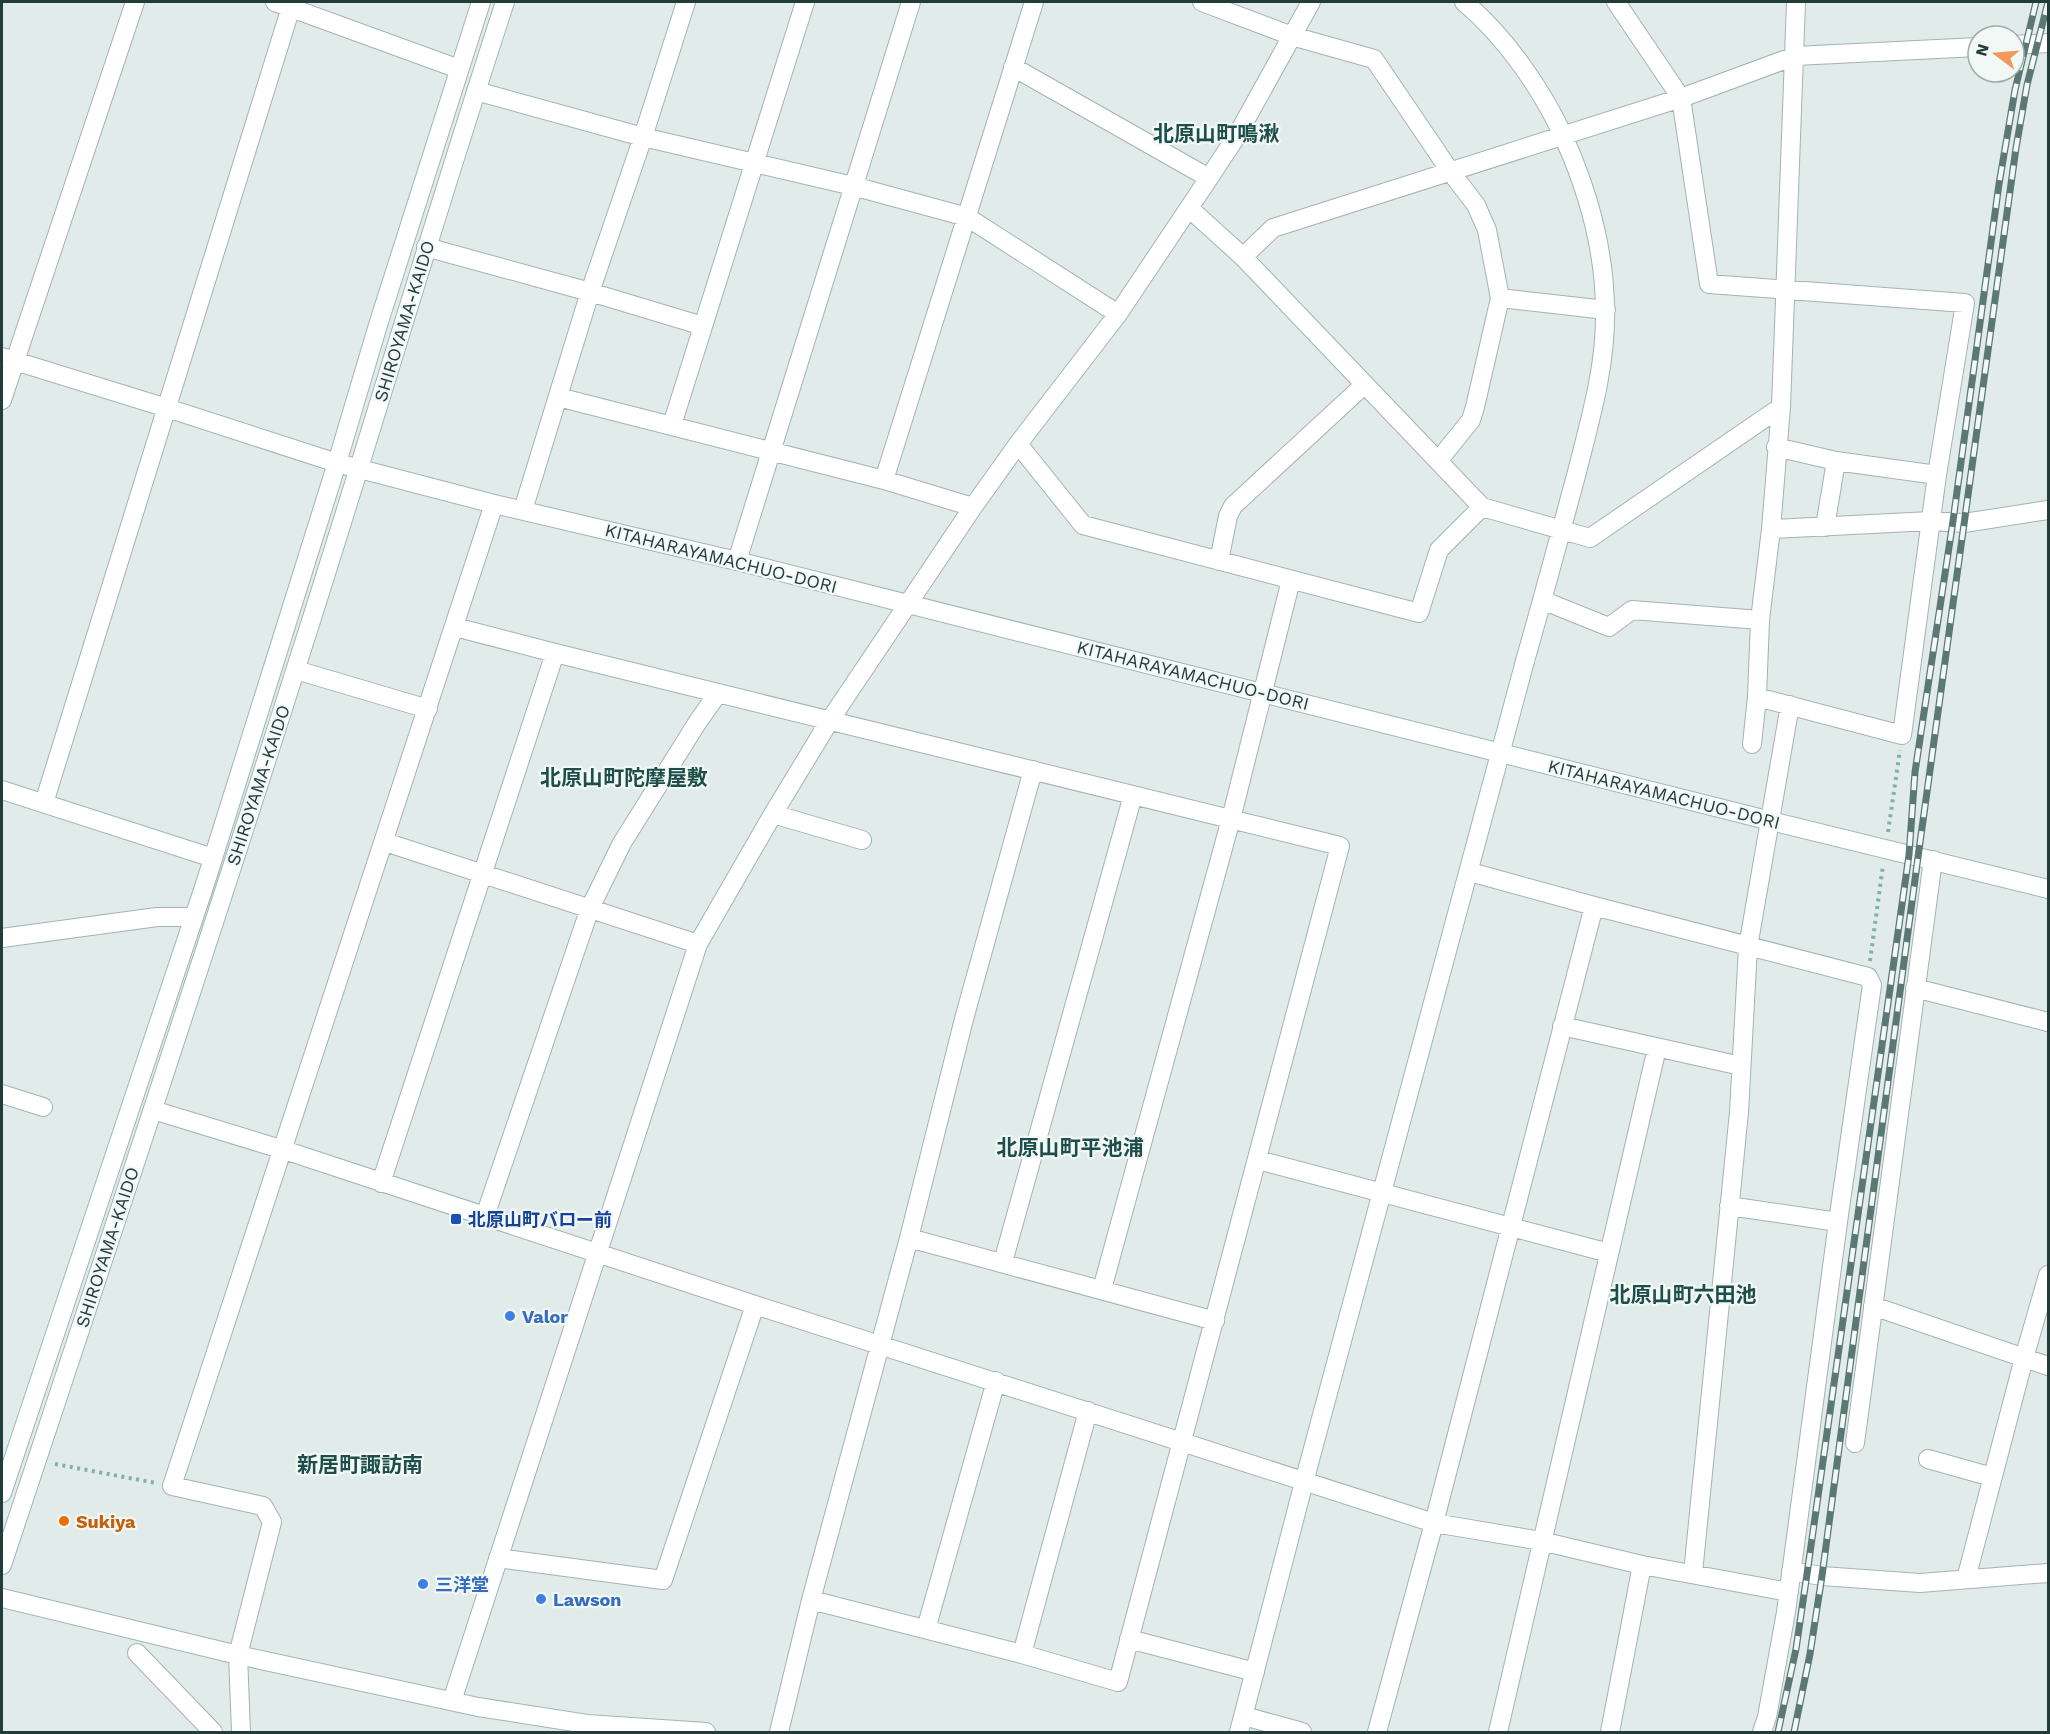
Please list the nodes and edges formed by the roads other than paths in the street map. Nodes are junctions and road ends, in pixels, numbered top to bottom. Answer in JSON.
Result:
{"nodes":[{"id":1,"x":135,"y":2,"type":"edge"},
{"id":2,"x":481,"y":2,"type":"edge"},
{"id":3,"x":505,"y":2,"type":"edge"},
{"id":4,"x":686,"y":2,"type":"edge"},
{"id":5,"x":805,"y":2,"type":"edge"},
{"id":6,"x":911,"y":2,"type":"edge"},
{"id":7,"x":1034,"y":2,"type":"edge"},
{"id":8,"x":1202,"y":2,"type":"edge"},
{"id":9,"x":1311,"y":2,"type":"edge"},
{"id":10,"x":1464,"y":2,"type":"edge"},
{"id":11,"x":1616,"y":2,"type":"edge"},
{"id":12,"x":1796,"y":2,"type":"edge"},
{"id":13,"x":283,"y":4,"type":"edge"},
{"id":14,"x":323,"y":9,"type":"edge"},
{"id":15,"x":1292,"y":36,"type":"junction"},
{"id":16,"x":2049,"y":43,"type":"edge"},
{"id":17,"x":2026,"y":44,"type":"edge"},
{"id":18,"x":1966,"y":48,"type":"edge"},
{"id":19,"x":1796,"y":56,"type":"junction"},
{"id":20,"x":1013,"y":67,"type":"junction"},
{"id":21,"x":459,"y":69,"type":"junction"},
{"id":22,"x":476,"y":91,"type":"junction"},
{"id":23,"x":1681,"y":98,"type":"junction"},
{"id":24,"x":1563,"y":135,"type":"junction"},
{"id":25,"x":643,"y":137,"type":"junction"},
{"id":26,"x":754,"y":164,"type":"junction"},
{"id":27,"x":1450,"y":171,"type":"junction"},
{"id":28,"x":1209,"y":178,"type":"junction"},
{"id":29,"x":853,"y":186,"type":"junction"},
{"id":30,"x":1189,"y":208,"type":"junction"},
{"id":31,"x":967,"y":217,"type":"junction"},
{"id":32,"x":426,"y":248,"type":"junction"},
{"id":33,"x":1243,"y":257,"type":"junction"},
{"id":34,"x":1786,"y":291,"type":"junction"},
{"id":35,"x":590,"y":292,"type":"junction"},
{"id":36,"x":1500,"y":298,"type":"junction"},
{"id":37,"x":1606,"y":310,"type":"junction"},
{"id":38,"x":1118,"y":314,"type":"junction"},
{"id":39,"x":703,"y":326,"type":"junction"},
{"id":40,"x":8,"y":359,"type":"edge"},
{"id":41,"x":1365,"y":385,"type":"junction"},
{"id":42,"x":558,"y":397,"type":"junction"},
{"id":43,"x":2,"y":400,"type":"edge"},
{"id":44,"x":1781,"y":407,"type":"junction"},
{"id":45,"x":167,"y":408,"type":"junction"},
{"id":46,"x":672,"y":425,"type":"junction"},
{"id":47,"x":1018,"y":444,"type":"junction"},
{"id":48,"x":1776,"y":447,"type":"junction"},
{"id":49,"x":771,"y":451,"type":"junction"},
{"id":50,"x":1437,"y":461,"type":"junction"},
{"id":51,"x":1836,"y":461,"type":"junction"},
{"id":52,"x":337,"y":463,"type":"junction"},
{"id":53,"x":359,"y":468,"type":"junction"},
{"id":54,"x":1937,"y":475,"type":"junction"},
{"id":55,"x":884,"y":480,"type":"junction"},
{"id":56,"x":494,"y":504,"type":"junction"},
{"id":57,"x":973,"y":507,"type":"junction"},
{"id":58,"x":1482,"y":507,"type":"junction"},
{"id":59,"x":523,"y":510,"type":"junction"},
{"id":60,"x":2049,"y":510,"type":"edge"},
{"id":61,"x":1931,"y":521,"type":"junction"},
{"id":62,"x":1825,"y":527,"type":"junction"},
{"id":63,"x":1771,"y":529,"type":"junction"},
{"id":64,"x":1562,"y":531,"type":"junction"},
{"id":65,"x":737,"y":561,"type":"junction"},
{"id":66,"x":1219,"y":561,"type":"junction"},
{"id":67,"x":1291,"y":580,"type":"junction"},
{"id":68,"x":1542,"y":600,"type":"junction"},
{"id":69,"x":907,"y":604,"type":"junction"},
{"id":70,"x":1760,"y":620,"type":"junction"},
{"id":71,"x":455,"y":627,"type":"junction"},
{"id":72,"x":555,"y":653,"type":"junction"},
{"id":73,"x":296,"y":670,"type":"junction"},
{"id":74,"x":718,"y":693,"type":"junction"},
{"id":75,"x":1263,"y":693,"type":"junction"},
{"id":76,"x":1757,"y":697,"type":"junction"},
{"id":77,"x":1790,"y":705,"type":"junction"},
{"id":78,"x":428,"y":709,"type":"junction"},
{"id":79,"x":830,"y":720,"type":"junction"},
{"id":80,"x":1752,"y":744,"type":"dead end"},
{"id":81,"x":1500,"y":752,"type":"junction"},
{"id":82,"x":1033,"y":770,"type":"junction"},
{"id":83,"x":2,"y":790,"type":"edge"},
{"id":84,"x":1133,"y":795,"type":"junction"},
{"id":85,"x":44,"y":803,"type":"junction"},
{"id":86,"x":773,"y":814,"type":"junction"},
{"id":87,"x":1231,"y":819,"type":"junction"},
{"id":88,"x":1771,"y":821,"type":"junction"},
{"id":89,"x":862,"y":840,"type":"dead end"},
{"id":90,"x":385,"y":842,"type":"junction"},
{"id":91,"x":213,"y":858,"type":"junction"},
{"id":92,"x":1933,"y":860,"type":"junction"},
{"id":93,"x":1470,"y":872,"type":"junction"},
{"id":94,"x":482,"y":875,"type":"junction"},
{"id":95,"x":2049,"y":889,"type":"edge"},
{"id":96,"x":1594,"y":906,"type":"junction"},
{"id":97,"x":590,"y":908,"type":"junction"},
{"id":98,"x":194,"y":917,"type":"junction"},
{"id":99,"x":2,"y":938,"type":"edge"},
{"id":100,"x":698,"y":944,"type":"junction"},
{"id":101,"x":1748,"y":947,"type":"junction"},
{"id":102,"x":1915,"y":988,"type":"junction"},
{"id":103,"x":2049,"y":1022,"type":"edge"},
{"id":104,"x":1563,"y":1026,"type":"junction"},
{"id":105,"x":1657,"y":1048,"type":"junction"},
{"id":106,"x":1741,"y":1066,"type":"junction"},
{"id":107,"x":2,"y":1094,"type":"edge"},
{"id":108,"x":43,"y":1107,"type":"dead end"},
{"id":109,"x":153,"y":1110,"type":"junction"},
{"id":110,"x":284,"y":1150,"type":"junction"},
{"id":111,"x":1258,"y":1160,"type":"junction"},
{"id":112,"x":381,"y":1183,"type":"junction"},
{"id":113,"x":1382,"y":1194,"type":"junction"},
{"id":114,"x":1729,"y":1206,"type":"junction"},
{"id":115,"x":485,"y":1216,"type":"junction"},
{"id":116,"x":1838,"y":1222,"type":"junction"},
{"id":117,"x":1509,"y":1227,"type":"junction"},
{"id":118,"x":909,"y":1238,"type":"junction"},
{"id":119,"x":597,"y":1253,"type":"junction"},
{"id":120,"x":1610,"y":1253,"type":"junction"},
{"id":121,"x":1003,"y":1262,"type":"junction"},
{"id":122,"x":2049,"y":1275,"type":"edge"},
{"id":123,"x":1102,"y":1289,"type":"junction"},
{"id":124,"x":755,"y":1305,"type":"junction"},
{"id":125,"x":1873,"y":1306,"type":"junction"},
{"id":126,"x":1215,"y":1321,"type":"junction"},
{"id":127,"x":880,"y":1345,"type":"junction"},
{"id":128,"x":2024,"y":1358,"type":"junction"},
{"id":129,"x":2049,"y":1366,"type":"edge"},
{"id":130,"x":996,"y":1381,"type":"junction"},
{"id":131,"x":1088,"y":1411,"type":"junction"},
{"id":132,"x":1181,"y":1441,"type":"junction"},
{"id":133,"x":1855,"y":1443,"type":"dead end"},
{"id":134,"x":1928,"y":1459,"type":"dead end"},
{"id":135,"x":1992,"y":1477,"type":"junction"},
{"id":136,"x":1304,"y":1482,"type":"junction"},
{"id":137,"x":3,"y":1484,"type":"edge"},
{"id":138,"x":1434,"y":1523,"type":"junction"},
{"id":139,"x":1541,"y":1541,"type":"junction"},
{"id":140,"x":498,"y":1558,"type":"junction"},
{"id":141,"x":2,"y":1565,"type":"edge"},
{"id":142,"x":1642,"y":1565,"type":"junction"},
{"id":143,"x":1791,"y":1571,"type":"junction"},
{"id":144,"x":1693,"y":1573,"type":"junction"},
{"id":145,"x":2049,"y":1573,"type":"edge"},
{"id":146,"x":1965,"y":1579,"type":"junction"},
{"id":147,"x":1789,"y":1592,"type":"junction"},
{"id":148,"x":2,"y":1598,"type":"edge"},
{"id":149,"x":811,"y":1600,"type":"junction"},
{"id":150,"x":926,"y":1629,"type":"junction"},
{"id":151,"x":1129,"y":1639,"type":"junction"},
{"id":152,"x":137,"y":1653,"type":"dead end"},
{"id":153,"x":1022,"y":1654,"type":"junction"},
{"id":154,"x":237,"y":1655,"type":"junction"},
{"id":155,"x":1255,"y":1672,"type":"junction"},
{"id":156,"x":452,"y":1701,"type":"junction"},
{"id":157,"x":1241,"y":1724,"type":"edge"},
{"id":158,"x":586,"y":1728,"type":"edge"},
{"id":159,"x":665,"y":1731,"type":"edge"},
{"id":160,"x":213,"y":1732,"type":"edge"},
{"id":161,"x":241,"y":1732,"type":"edge"},
{"id":162,"x":706,"y":1732,"type":"edge"},
{"id":163,"x":779,"y":1732,"type":"edge"},
{"id":164,"x":1302,"y":1732,"type":"edge"},
{"id":165,"x":1377,"y":1732,"type":"edge"},
{"id":166,"x":1498,"y":1732,"type":"edge"},
{"id":167,"x":1610,"y":1732,"type":"edge"},
{"id":168,"x":1762,"y":1732,"type":"edge"}],
"edges":[{"from":1,"to":40,"type":"street"},
{"from":2,"to":21,"type":"street","name":"SHIROYAMA-KAIDO"},
{"from":3,"to":22,"type":"street","name":"SHIROYAMA-KAIDO"},
{"from":4,"to":25,"type":"street"},
{"from":5,"to":26,"type":"street"},
{"from":6,"to":29,"type":"street"},
{"from":7,"to":20,"type":"street"},
{"from":8,"to":15,"type":"street"},
{"from":9,"to":15,"type":"street"},
{"from":10,"to":24,"type":"street"},
{"from":11,"to":23,"type":"street"},
{"from":12,"to":19,"type":"street"},
{"from":13,"to":14,"type":"street"},
{"from":13,"to":45,"type":"street"},
{"from":14,"to":21,"type":"street"},
{"from":15,"to":27,"type":"street"},
{"from":15,"to":28,"type":"street"},
{"from":16,"to":17,"type":"street"},
{"from":18,"to":19,"type":"street"},
{"from":19,"to":23,"type":"street"},
{"from":19,"to":34,"type":"street"},
{"from":20,"to":28,"type":"street"},
{"from":20,"to":31,"type":"street"},
{"from":21,"to":52,"type":"street","name":"SHIROYAMA-KAIDO"},
{"from":22,"to":25,"type":"street"},
{"from":22,"to":32,"type":"street","name":"SHIROYAMA-KAIDO"},
{"from":23,"to":24,"type":"street"},
{"from":23,"to":34,"type":"street"},
{"from":24,"to":27,"type":"street"},
{"from":24,"to":37,"type":"street"},
{"from":25,"to":26,"type":"street"},
{"from":25,"to":35,"type":"street"},
{"from":26,"to":29,"type":"street"},
{"from":26,"to":39,"type":"street"},
{"from":27,"to":33,"type":"street"},
{"from":27,"to":36,"type":"street"},
{"from":28,"to":30,"type":"street"},
{"from":29,"to":31,"type":"street"},
{"from":29,"to":49,"type":"street"},
{"from":30,"to":33,"type":"street"},
{"from":30,"to":38,"type":"street"},
{"from":31,"to":38,"type":"street"},
{"from":31,"to":55,"type":"street"},
{"from":32,"to":35,"type":"street"},
{"from":32,"to":53,"type":"street","name":"SHIROYAMA-KAIDO"},
{"from":33,"to":41,"type":"street"},
{"from":34,"to":44,"type":"street"},
{"from":34,"to":54,"type":"street"},
{"from":35,"to":39,"type":"street"},
{"from":35,"to":42,"type":"street"},
{"from":36,"to":37,"type":"street"},
{"from":36,"to":50,"type":"street"},
{"from":37,"to":64,"type":"street"},
{"from":38,"to":47,"type":"street"},
{"from":39,"to":46,"type":"street"},
{"from":40,"to":43,"type":"street"},
{"from":40,"to":45,"type":"street","name":"KITAHARAYAMACHUO-DORI"},
{"from":41,"to":50,"type":"street"},
{"from":41,"to":66,"type":"street"},
{"from":42,"to":46,"type":"street"},
{"from":42,"to":59,"type":"street"},
{"from":44,"to":48,"type":"street"},
{"from":44,"to":64,"type":"street"},
{"from":45,"to":52,"type":"street","name":"KITAHARAYAMACHUO-DORI"},
{"from":45,"to":85,"type":"street"},
{"from":46,"to":49,"type":"street"},
{"from":47,"to":57,"type":"street"},
{"from":47,"to":66,"type":"street"},
{"from":48,"to":51,"type":"street"},
{"from":48,"to":63,"type":"street"},
{"from":49,"to":55,"type":"street"},
{"from":49,"to":65,"type":"street"},
{"from":50,"to":58,"type":"street"},
{"from":51,"to":54,"type":"street"},
{"from":51,"to":62,"type":"street"},
{"from":52,"to":53,"type":"street","name":"KITAHARAYAMACHUO-DORI"},
{"from":52,"to":91,"type":"street","name":"SHIROYAMA-KAIDO"},
{"from":53,"to":56,"type":"street","name":"KITAHARAYAMACHUO-DORI"},
{"from":53,"to":73,"type":"street","name":"SHIROYAMA-KAIDO"},
{"from":54,"to":61,"type":"street"},
{"from":55,"to":57,"type":"street"},
{"from":56,"to":59,"type":"street","name":"KITAHARAYAMACHUO-DORI"},
{"from":56,"to":71,"type":"street"},
{"from":57,"to":69,"type":"street"},
{"from":58,"to":64,"type":"street"},
{"from":58,"to":67,"type":"street"},
{"from":59,"to":65,"type":"street","name":"KITAHARAYAMACHUO-DORI"},
{"from":60,"to":61,"type":"street"},
{"from":61,"to":62,"type":"street"},
{"from":61,"to":77,"type":"street"},
{"from":62,"to":63,"type":"street"},
{"from":63,"to":70,"type":"street"},
{"from":64,"to":68,"type":"street"},
{"from":65,"to":69,"type":"street","name":"KITAHARAYAMACHUO-DORI"},
{"from":66,"to":67,"type":"street"},
{"from":67,"to":75,"type":"street"},
{"from":68,"to":70,"type":"street"},
{"from":68,"to":81,"type":"street"},
{"from":69,"to":75,"type":"street","name":"KITAHARAYAMACHUO-DORI"},
{"from":69,"to":79,"type":"street"},
{"from":70,"to":76,"type":"street"},
{"from":71,"to":72,"type":"street"},
{"from":71,"to":78,"type":"street"},
{"from":72,"to":74,"type":"street"},
{"from":72,"to":94,"type":"street"},
{"from":73,"to":78,"type":"street"},
{"from":73,"to":109,"type":"street","name":"SHIROYAMA-KAIDO"},
{"from":74,"to":79,"type":"street"},
{"from":74,"to":97,"type":"street"},
{"from":75,"to":81,"type":"street","name":"KITAHARAYAMACHUO-DORI"},
{"from":75,"to":87,"type":"street"},
{"from":76,"to":77,"type":"street"},
{"from":76,"to":80,"type":"street"},
{"from":77,"to":88,"type":"street"},
{"from":78,"to":90,"type":"street"},
{"from":79,"to":82,"type":"street"},
{"from":79,"to":86,"type":"street"},
{"from":81,"to":88,"type":"street","name":"KITAHARAYAMACHUO-DORI"},
{"from":81,"to":93,"type":"street"},
{"from":82,"to":84,"type":"street"},
{"from":82,"to":118,"type":"street"},
{"from":83,"to":85,"type":"street"},
{"from":84,"to":87,"type":"street"},
{"from":84,"to":121,"type":"street"},
{"from":85,"to":91,"type":"street"},
{"from":86,"to":89,"type":"street"},
{"from":86,"to":100,"type":"street"},
{"from":87,"to":111,"type":"street"},
{"from":87,"to":123,"type":"street"},
{"from":88,"to":92,"type":"street","name":"KITAHARAYAMACHUO-DORI"},
{"from":88,"to":101,"type":"street"},
{"from":90,"to":94,"type":"street"},
{"from":90,"to":110,"type":"street"},
{"from":91,"to":98,"type":"street","name":"SHIROYAMA-KAIDO"},
{"from":92,"to":95,"type":"street","name":"KITAHARAYAMACHUO-DORI"},
{"from":92,"to":102,"type":"street"},
{"from":93,"to":96,"type":"street"},
{"from":93,"to":113,"type":"street"},
{"from":94,"to":97,"type":"street"},
{"from":94,"to":112,"type":"street"},
{"from":96,"to":101,"type":"street"},
{"from":96,"to":104,"type":"street"},
{"from":97,"to":100,"type":"street"},
{"from":97,"to":115,"type":"street"},
{"from":98,"to":99,"type":"street"},
{"from":98,"to":137,"type":"street","name":"SHIROYAMA-KAIDO"},
{"from":100,"to":119,"type":"street"},
{"from":101,"to":106,"type":"street"},
{"from":101,"to":116,"type":"street"},
{"from":102,"to":103,"type":"street"},
{"from":102,"to":125,"type":"street"},
{"from":104,"to":105,"type":"street"},
{"from":104,"to":117,"type":"street"},
{"from":105,"to":106,"type":"street"},
{"from":105,"to":120,"type":"street"},
{"from":106,"to":114,"type":"street"},
{"from":107,"to":108,"type":"street"},
{"from":109,"to":110,"type":"street"},
{"from":109,"to":141,"type":"street","name":"SHIROYAMA-KAIDO"},
{"from":110,"to":112,"type":"street"},
{"from":110,"to":154,"type":"street"},
{"from":111,"to":113,"type":"street"},
{"from":111,"to":126,"type":"street"},
{"from":112,"to":115,"type":"street"},
{"from":113,"to":117,"type":"street"},
{"from":113,"to":136,"type":"street"},
{"from":114,"to":116,"type":"street"},
{"from":114,"to":144,"type":"street"},
{"from":115,"to":119,"type":"street"},
{"from":116,"to":143,"type":"street"},
{"from":117,"to":120,"type":"street"},
{"from":117,"to":138,"type":"street"},
{"from":118,"to":121,"type":"street"},
{"from":118,"to":127,"type":"street"},
{"from":119,"to":124,"type":"street"},
{"from":119,"to":140,"type":"street"},
{"from":120,"to":139,"type":"street"},
{"from":121,"to":123,"type":"street"},
{"from":122,"to":128,"type":"street"},
{"from":123,"to":126,"type":"street"},
{"from":124,"to":127,"type":"street"},
{"from":124,"to":140,"type":"street"},
{"from":125,"to":128,"type":"street"},
{"from":125,"to":133,"type":"street"},
{"from":126,"to":132,"type":"street"},
{"from":127,"to":130,"type":"street"},
{"from":127,"to":149,"type":"street"},
{"from":128,"to":129,"type":"street"},
{"from":128,"to":135,"type":"street"},
{"from":130,"to":131,"type":"street"},
{"from":130,"to":150,"type":"street"},
{"from":131,"to":132,"type":"street"},
{"from":131,"to":153,"type":"street"},
{"from":132,"to":136,"type":"street"},
{"from":132,"to":151,"type":"street"},
{"from":134,"to":135,"type":"street"},
{"from":135,"to":146,"type":"street"},
{"from":136,"to":138,"type":"street"},
{"from":136,"to":155,"type":"street"},
{"from":138,"to":139,"type":"street"},
{"from":138,"to":165,"type":"street"},
{"from":139,"to":142,"type":"street"},
{"from":139,"to":166,"type":"street"},
{"from":140,"to":156,"type":"street"},
{"from":142,"to":144,"type":"street"},
{"from":142,"to":167,"type":"street"},
{"from":143,"to":146,"type":"street"},
{"from":143,"to":147,"type":"street"},
{"from":144,"to":147,"type":"street"},
{"from":145,"to":146,"type":"street"},
{"from":147,"to":168,"type":"street"},
{"from":148,"to":154,"type":"street"},
{"from":149,"to":150,"type":"street"},
{"from":149,"to":163,"type":"street"},
{"from":150,"to":153,"type":"street"},
{"from":151,"to":153,"type":"street"},
{"from":151,"to":155,"type":"street"},
{"from":152,"to":160,"type":"street"},
{"from":154,"to":156,"type":"street"},
{"from":154,"to":161,"type":"street"},
{"from":155,"to":157,"type":"street"},
{"from":156,"to":158,"type":"street"},
{"from":157,"to":164,"type":"street"},
{"from":158,"to":159,"type":"street"},
{"from":159,"to":162,"type":"street"}]}
